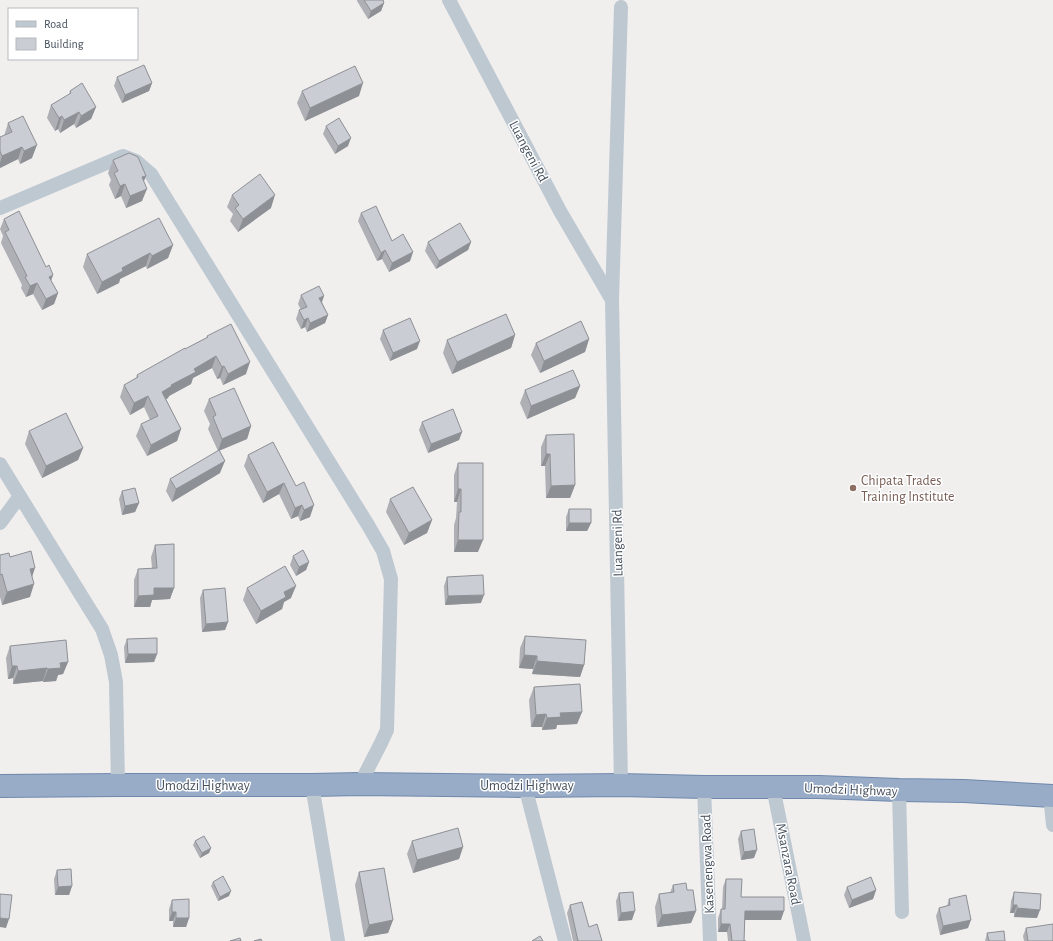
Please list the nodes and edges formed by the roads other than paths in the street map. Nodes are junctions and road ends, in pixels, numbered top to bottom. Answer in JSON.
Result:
{"nodes":[{"id":1,"x":449,"y":0,"type":"edge"},
{"id":2,"x":621,"y":8,"type":"dead end"},
{"id":3,"x":0,"y":208,"type":"edge"},
{"id":4,"x":612,"y":300,"type":"junction"},
{"id":5,"x":0,"y":464,"type":"edge"},
{"id":6,"x":20,"y":496,"type":"junction"},
{"id":7,"x":0,"y":523,"type":"edge"},
{"id":8,"x":360,"y":784,"type":"junction"},
{"id":9,"x":118,"y":785,"type":"junction"},
{"id":10,"x":312,"y":785,"type":"junction"},
{"id":11,"x":621,"y":785,"type":"junction"},
{"id":12,"x":0,"y":786,"type":"edge"},
{"id":13,"x":526,"y":786,"type":"junction"},
{"id":14,"x":704,"y":787,"type":"junction"},
{"id":15,"x":773,"y":787,"type":"junction"},
{"id":16,"x":899,"y":790,"type":"junction"},
{"id":17,"x":1052,"y":795,"type":"edge"},
{"id":18,"x":1053,"y":824,"type":"edge"},
{"id":19,"x":902,"y":912,"type":"dead end"},
{"id":20,"x":338,"y":941,"type":"edge"},
{"id":21,"x":565,"y":941,"type":"edge"},
{"id":22,"x":710,"y":941,"type":"edge"},
{"id":23,"x":804,"y":941,"type":"edge"}],
"edges":[{"from":1,"to":4,"type":"street","name":"Luangeni Rd"},
{"from":2,"to":4,"type":"street","name":"Luangeni Rd"},
{"from":3,"to":8,"type":"street"},
{"from":4,"to":11,"type":"street","name":"Luangeni Rd"},
{"from":5,"to":6,"type":"street"},
{"from":6,"to":7,"type":"street"},
{"from":6,"to":9,"type":"street"},
{"from":8,"to":10,"type":"highway","name":"Umodzi Highway"},
{"from":8,"to":13,"type":"highway","name":"Umodzi Highway"},
{"from":9,"to":10,"type":"highway","name":"Umodzi Highway"},
{"from":9,"to":12,"type":"highway","name":"Umodzi Highway"},
{"from":10,"to":20,"type":"street"},
{"from":11,"to":13,"type":"highway","name":"Umodzi Highway"},
{"from":11,"to":14,"type":"highway","name":"Umodzi Highway"},
{"from":13,"to":21,"type":"street"},
{"from":14,"to":15,"type":"highway","name":"Umodzi Highway"},
{"from":14,"to":22,"type":"street","name":"Kasenengwa Road"},
{"from":15,"to":16,"type":"highway","name":"Umodzi Highway"},
{"from":15,"to":23,"type":"street","name":"Msanzara Road"},
{"from":16,"to":17,"type":"highway","name":"Umodzi Highway"},
{"from":16,"to":19,"type":"street"},
{"from":17,"to":18,"type":"street"}]}
